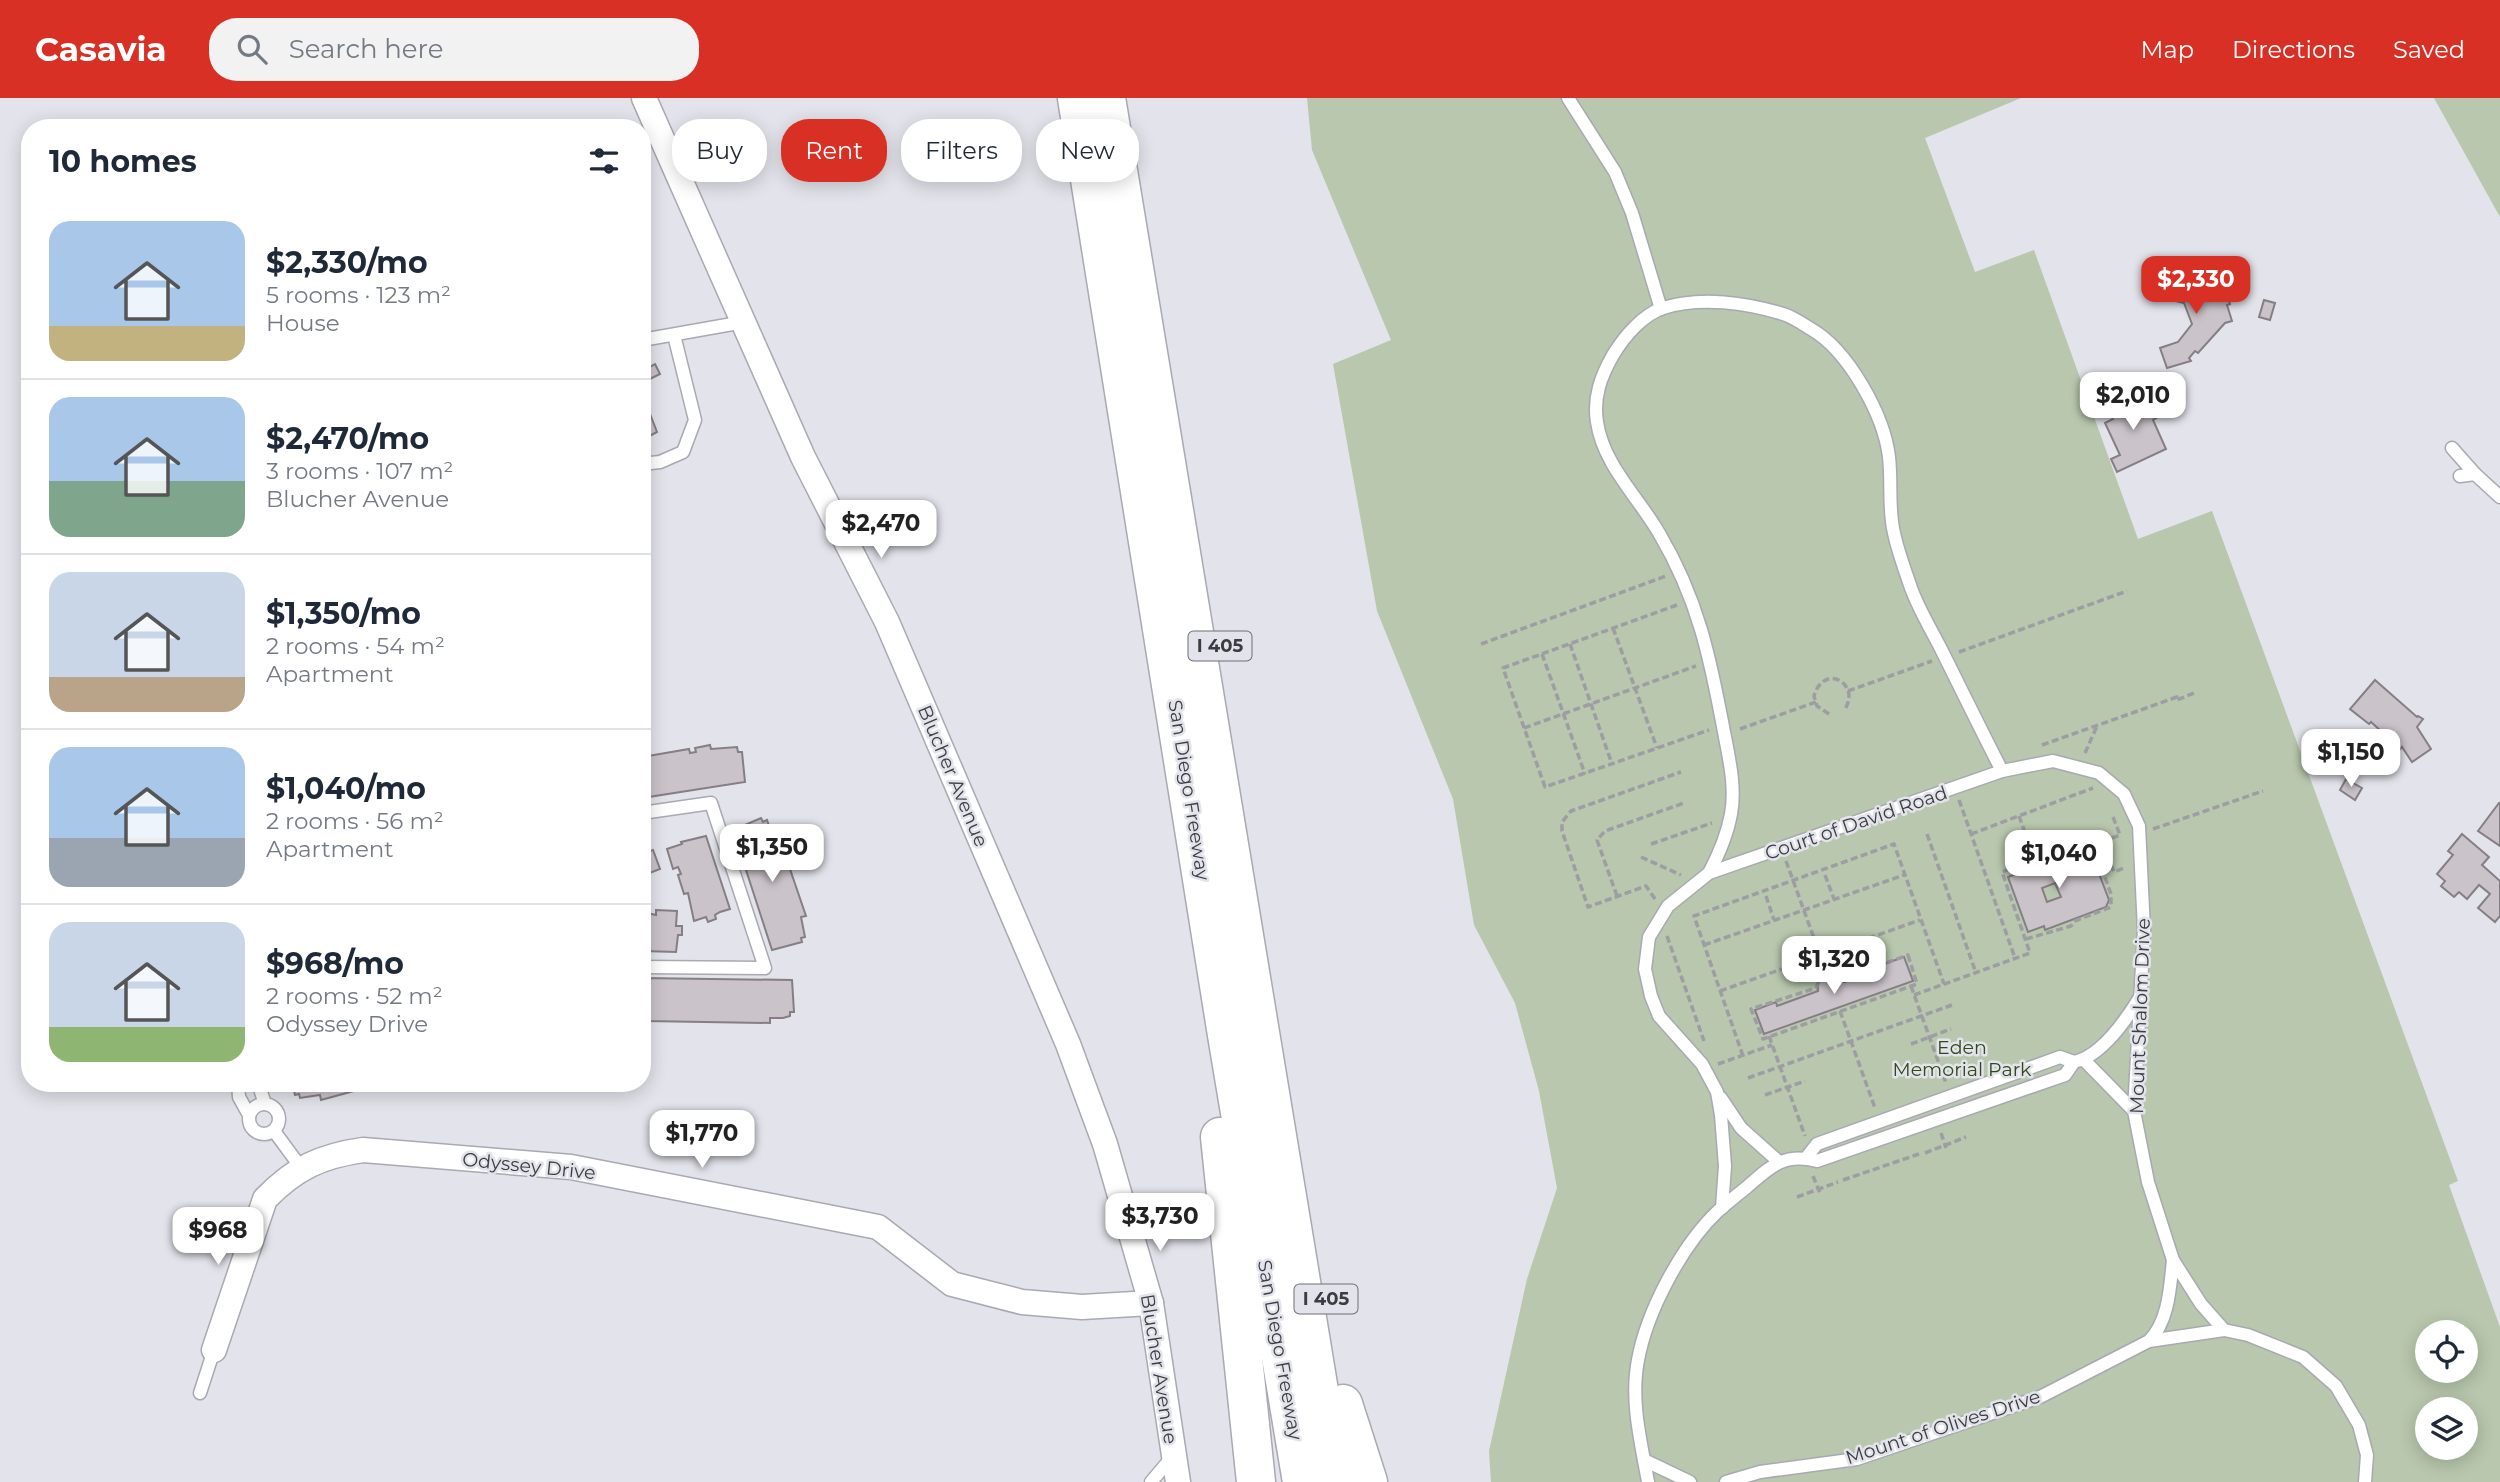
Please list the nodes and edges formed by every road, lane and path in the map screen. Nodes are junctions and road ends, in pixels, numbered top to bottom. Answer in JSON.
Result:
{"nodes":[{"id":1,"x":645,"y":98,"type":"edge"},
{"id":2,"x":1077,"y":98,"type":"edge"},
{"id":3,"x":1106,"y":98,"type":"edge"},
{"id":4,"x":1131,"y":98,"type":"edge"},
{"id":5,"x":1569,"y":98,"type":"edge"},
{"id":6,"x":1661,"y":309,"type":"junction"},
{"id":7,"x":744,"y":322,"type":"junction"},
{"id":8,"x":674,"y":335,"type":"junction"},
{"id":9,"x":651,"y":339,"type":"edge"},
{"id":10,"x":2452,"y":448,"type":"dead end"},
{"id":11,"x":651,"y":463,"type":"edge"},
{"id":12,"x":2475,"y":474,"type":"junction"},
{"id":13,"x":2460,"y":476,"type":"dead end"},
{"id":14,"x":2500,"y":497,"type":"edge"},
{"id":15,"x":1679,"y":571,"type":"junction"},
{"id":16,"x":2127,"y":591,"type":"dead end"},
{"id":17,"x":1692,"y":600,"type":"junction"},
{"id":18,"x":1614,"y":628,"type":"junction"},
{"id":19,"x":1481,"y":644,"type":"dead end"},
{"id":20,"x":1570,"y":644,"type":"junction"},
{"id":21,"x":1542,"y":654,"type":"junction"},
{"id":22,"x":1945,"y":657,"type":"junction"},
{"id":23,"x":1711,"y":660,"type":"junction"},
{"id":24,"x":1636,"y":688,"type":"junction"},
{"id":25,"x":1848,"y":691,"type":"junction"},
{"id":26,"x":2194,"y":694,"type":"dead end"},
{"id":27,"x":1816,"y":702,"type":"junction"},
{"id":28,"x":1592,"y":704,"type":"junction"},
{"id":29,"x":1845,"y":709,"type":"dead end"},
{"id":30,"x":1564,"y":714,"type":"junction"},
{"id":31,"x":1829,"y":714,"type":"dead end"},
{"id":32,"x":2097,"y":726,"type":"junction"},
{"id":33,"x":1524,"y":728,"type":"junction"},
{"id":34,"x":1724,"y":730,"type":"junction"},
{"id":35,"x":1657,"y":748,"type":"junction"},
{"id":36,"x":1613,"y":764,"type":"junction"},
{"id":37,"x":2000,"y":766,"type":"junction"},
{"id":38,"x":2079,"y":768,"type":"junction"},
{"id":39,"x":1681,"y":772,"type":"dead end"},
{"id":40,"x":1586,"y":774,"type":"junction"},
{"id":41,"x":2109,"y":781,"type":"junction"},
{"id":42,"x":1955,"y":788,"type":"junction"},
{"id":43,"x":2263,"y":791,"type":"dead end"},
{"id":44,"x":1684,"y":803,"type":"dead end"},
{"id":45,"x":651,"y":812,"type":"edge"},
{"id":46,"x":2019,"y":816,"type":"junction"},
{"id":47,"x":1730,"y":817,"type":"junction"},
{"id":48,"x":2113,"y":817,"type":"dead end"},
{"id":49,"x":1927,"y":834,"type":"dead end"},
{"id":50,"x":1971,"y":834,"type":"junction"},
{"id":51,"x":2139,"y":834,"type":"junction"},
{"id":52,"x":1651,"y":844,"type":"dead end"},
{"id":53,"x":1781,"y":848,"type":"junction"},
{"id":54,"x":1641,"y":856,"type":"dead end"},
{"id":55,"x":2035,"y":860,"type":"junction"},
{"id":56,"x":2109,"y":861,"type":"junction"},
{"id":57,"x":2141,"y":861,"type":"junction"},
{"id":58,"x":2100,"y":864,"type":"junction"},
{"id":59,"x":1709,"y":873,"type":"junction"},
{"id":60,"x":1825,"y":875,"type":"dead end"},
{"id":61,"x":1904,"y":875,"type":"junction"},
{"id":62,"x":1793,"y":880,"type":"junction"},
{"id":63,"x":1697,"y":883,"type":"junction"},
{"id":64,"x":1617,"y":896,"type":"junction"},
{"id":65,"x":1766,"y":896,"type":"dead end"},
{"id":66,"x":1834,"y":900,"type":"junction"},
{"id":67,"x":1804,"y":910,"type":"junction"},
{"id":68,"x":1664,"y":913,"type":"junction"},
{"id":69,"x":1774,"y":920,"type":"junction"},
{"id":70,"x":1920,"y":920,"type":"junction"},
{"id":71,"x":2026,"y":939,"type":"junction"},
{"id":72,"x":1704,"y":945,"type":"junction"},
{"id":73,"x":1820,"y":955,"type":"junction"},
{"id":74,"x":2015,"y":959,"type":"junction"},
{"id":75,"x":651,"y":967,"type":"edge"},
{"id":76,"x":1976,"y":973,"type":"junction"},
{"id":77,"x":1827,"y":974,"type":"junction"},
{"id":78,"x":1944,"y":984,"type":"junction"},
{"id":79,"x":1911,"y":986,"type":"junction"},
{"id":80,"x":1720,"y":991,"type":"junction"},
{"id":81,"x":2142,"y":994,"type":"junction"},
{"id":82,"x":1914,"y":995,"type":"junction"},
{"id":83,"x":1952,"y":1005,"type":"dead end"},
{"id":84,"x":1840,"y":1011,"type":"junction"},
{"id":85,"x":1922,"y":1016,"type":"junction"},
{"id":86,"x":1951,"y":1029,"type":"dead end"},
{"id":87,"x":1227,"y":1035,"type":"junction"},
{"id":88,"x":1769,"y":1036,"type":"junction"},
{"id":89,"x":1929,"y":1037,"type":"junction"},
{"id":90,"x":1850,"y":1041,"type":"junction"},
{"id":91,"x":1911,"y":1044,"type":"dead end"},
{"id":92,"x":1772,"y":1045,"type":"junction"},
{"id":93,"x":1688,"y":1048,"type":"junction"},
{"id":94,"x":1743,"y":1056,"type":"junction"},
{"id":95,"x":2079,"y":1061,"type":"junction"},
{"id":96,"x":1780,"y":1066,"type":"junction"},
{"id":97,"x":1705,"y":1069,"type":"junction"},
{"id":98,"x":1748,"y":1078,"type":"dead end"},
{"id":99,"x":1805,"y":1081,"type":"dead end"},
{"id":100,"x":1788,"y":1088,"type":"junction"},
{"id":101,"x":239,"y":1092,"type":"edge"},
{"id":102,"x":261,"y":1092,"type":"edge"},
{"id":103,"x":1717,"y":1092,"type":"junction"},
{"id":104,"x":1765,"y":1095,"type":"dead end"},
{"id":105,"x":1950,"y":1096,"type":"junction"},
{"id":106,"x":265,"y":1104,"type":"junction"},
{"id":107,"x":2134,"y":1111,"type":"junction"},
{"id":108,"x":249,"y":1115,"type":"junction"},
{"id":109,"x":1879,"y":1121,"type":"junction"},
{"id":110,"x":274,"y":1131,"type":"junction"},
{"id":111,"x":1966,"y":1137,"type":"dead end"},
{"id":112,"x":1808,"y":1155,"type":"junction"},
{"id":113,"x":1778,"y":1161,"type":"junction"},
{"id":114,"x":302,"y":1168,"type":"junction"},
{"id":115,"x":1797,"y":1197,"type":"dead end"},
{"id":116,"x":1722,"y":1208,"type":"junction"},
{"id":117,"x":2173,"y":1260,"type":"junction"},
{"id":118,"x":1151,"y":1303,"type":"junction"},
{"id":119,"x":2224,"y":1329,"type":"junction"},
{"id":120,"x":2149,"y":1341,"type":"junction"},
{"id":121,"x":214,"y":1350,"type":"joint"},
{"id":122,"x":200,"y":1393,"type":"dead end"},
{"id":123,"x":1343,"y":1405,"type":"junction"},
{"id":124,"x":1174,"y":1456,"type":"junction"},
{"id":125,"x":1644,"y":1460,"type":"junction"},
{"id":126,"x":1151,"y":1482,"type":"edge"},
{"id":127,"x":1178,"y":1482,"type":"edge"},
{"id":128,"x":1256,"y":1482,"type":"edge"},
{"id":129,"x":1302,"y":1482,"type":"edge"},
{"id":130,"x":1334,"y":1482,"type":"edge"},
{"id":131,"x":1355,"y":1482,"type":"edge"},
{"id":132,"x":1368,"y":1482,"type":"edge"},
{"id":133,"x":1648,"y":1482,"type":"edge"},
{"id":134,"x":1690,"y":1482,"type":"edge"},
{"id":135,"x":1726,"y":1482,"type":"edge"},
{"id":136,"x":2364,"y":1482,"type":"edge"}],
"edges":[{"from":1,"to":7,"type":"street","name":"Blucher Avenue"},
{"from":2,"to":87,"type":"highway","name":"San Diego Freeway","number":"I 405"},
{"from":3,"to":130,"type":"highway"},
{"from":4,"to":123,"type":"highway","number":"I 405"},
{"from":5,"to":6,"type":"lane"},
{"from":6,"to":15,"type":"lane"},
{"from":6,"to":22,"type":"lane"},
{"from":7,"to":8,"type":"lane"},
{"from":7,"to":118,"type":"street","name":"Blucher Avenue"},
{"from":8,"to":9,"type":"lane"},
{"from":8,"to":11,"type":"lane"},
{"from":10,"to":12,"type":"lane"},
{"from":12,"to":13,"type":"lane"},
{"from":12,"to":14,"type":"lane"},
{"from":15,"to":17,"type":"lane"},
{"from":15,"to":19,"type":"path"},
{"from":16,"to":22,"type":"path"},
{"from":17,"to":18,"type":"path"},
{"from":17,"to":23,"type":"lane"},
{"from":18,"to":20,"type":"path"},
{"from":18,"to":24,"type":"path"},
{"from":20,"to":21,"type":"path"},
{"from":20,"to":28,"type":"path"},
{"from":21,"to":30,"type":"path"},
{"from":21,"to":33,"type":"path"},
{"from":22,"to":25,"type":"path"},
{"from":22,"to":37,"type":"lane"},
{"from":23,"to":24,"type":"path"},
{"from":23,"to":34,"type":"lane"},
{"from":24,"to":28,"type":"path"},
{"from":24,"to":35,"type":"path"},
{"from":25,"to":27,"type":"path"},
{"from":25,"to":29,"type":"path"},
{"from":26,"to":32,"type":"path"},
{"from":27,"to":31,"type":"path"},
{"from":27,"to":34,"type":"path"},
{"from":28,"to":30,"type":"path"},
{"from":28,"to":36,"type":"path"},
{"from":30,"to":33,"type":"path"},
{"from":30,"to":40,"type":"path"},
{"from":32,"to":37,"type":"path"},
{"from":32,"to":38,"type":"path"},
{"from":33,"to":40,"type":"path"},
{"from":34,"to":35,"type":"path"},
{"from":34,"to":47,"type":"lane"},
{"from":35,"to":36,"type":"path"},
{"from":36,"to":40,"type":"path"},
{"from":37,"to":38,"type":"lane","name":"Mount Shalom Drive"},
{"from":37,"to":42,"type":"lane","name":"Court of David Road"},
{"from":38,"to":41,"type":"lane","name":"Mount Shalom Drive"},
{"from":39,"to":64,"type":"path"},
{"from":41,"to":46,"type":"path"},
{"from":41,"to":51,"type":"lane","name":"Mount Shalom Drive"},
{"from":42,"to":50,"type":"path"},
{"from":42,"to":53,"type":"lane","name":"Court of David Road"},
{"from":43,"to":51,"type":"path"},
{"from":44,"to":64,"type":"path"},
{"from":45,"to":75,"type":"lane"},
{"from":46,"to":50,"type":"path"},
{"from":46,"to":55,"type":"path"},
{"from":47,"to":52,"type":"path"},
{"from":47,"to":59,"type":"lane"},
{"from":48,"to":56,"type":"path"},
{"from":49,"to":76,"type":"path"},
{"from":50,"to":74,"type":"path"},
{"from":51,"to":57,"type":"lane","name":"Mount Shalom Drive"},
{"from":53,"to":59,"type":"lane","name":"Court of David Road"},
{"from":53,"to":62,"type":"path"},
{"from":54,"to":63,"type":"path"},
{"from":55,"to":58,"type":"path"},
{"from":55,"to":71,"type":"path"},
{"from":56,"to":57,"type":"path"},
{"from":56,"to":58,"type":"path"},
{"from":57,"to":81,"type":"lane","name":"Mount Shalom Drive"},
{"from":58,"to":71,"type":"path"},
{"from":59,"to":63,"type":"lane"},
{"from":60,"to":66,"type":"path"},
{"from":61,"to":62,"type":"path"},
{"from":61,"to":66,"type":"path"},
{"from":61,"to":70,"type":"path"},
{"from":62,"to":67,"type":"path"},
{"from":62,"to":72,"type":"path"},
{"from":63,"to":68,"type":"lane"},
{"from":64,"to":68,"type":"path"},
{"from":65,"to":69,"type":"path"},
{"from":66,"to":67,"type":"path"},
{"from":67,"to":69,"type":"path"},
{"from":67,"to":73,"type":"path"},
{"from":68,"to":93,"type":"path"},
{"from":68,"to":93,"type":"lane"},
{"from":69,"to":72,"type":"path"},
{"from":70,"to":73,"type":"path"},
{"from":70,"to":78,"type":"path"},
{"from":71,"to":74,"type":"path"},
{"from":72,"to":80,"type":"path"},
{"from":73,"to":77,"type":"path"},
{"from":73,"to":80,"type":"path"},
{"from":74,"to":76,"type":"path"},
{"from":76,"to":78,"type":"path"},
{"from":77,"to":79,"type":"path"},
{"from":77,"to":88,"type":"path"},
{"from":78,"to":82,"type":"path"},
{"from":79,"to":82,"type":"path"},
{"from":79,"to":84,"type":"path"},
{"from":80,"to":94,"type":"path"},
{"from":81,"to":95,"type":"lane"},
{"from":81,"to":107,"type":"lane","name":"Mount Shalom Drive"},
{"from":82,"to":85,"type":"path"},
{"from":83,"to":85,"type":"path"},
{"from":84,"to":88,"type":"path"},
{"from":84,"to":90,"type":"path"},
{"from":85,"to":89,"type":"path"},
{"from":85,"to":90,"type":"path"},
{"from":86,"to":89,"type":"path"},
{"from":87,"to":128,"type":"highway"},
{"from":87,"to":129,"type":"highway","name":"San Diego Freeway","number":"I 405"},
{"from":88,"to":92,"type":"path"},
{"from":89,"to":91,"type":"path"},
{"from":89,"to":105,"type":"path"},
{"from":90,"to":96,"type":"path"},
{"from":90,"to":109,"type":"path"},
{"from":92,"to":94,"type":"path"},
{"from":92,"to":96,"type":"path"},
{"from":93,"to":97,"type":"lane"},
{"from":94,"to":97,"type":"path"},
{"from":95,"to":105,"type":"lane"},
{"from":95,"to":107,"type":"lane"},
{"from":95,"to":112,"type":"lane"},
{"from":96,"to":98,"type":"path"},
{"from":96,"to":100,"type":"path"},
{"from":97,"to":103,"type":"lane"},
{"from":99,"to":100,"type":"path"},
{"from":100,"to":104,"type":"path"},
{"from":100,"to":112,"type":"path"},
{"from":101,"to":108,"type":"lane"},
{"from":102,"to":106,"type":"lane"},
{"from":103,"to":113,"type":"lane"},
{"from":103,"to":116,"type":"lane"},
{"from":105,"to":109,"type":"lane"},
{"from":106,"to":108,"type":"lane"},
{"from":106,"to":110,"type":"lane"},
{"from":107,"to":117,"type":"lane","name":"Mount Shalom Drive"},
{"from":108,"to":110,"type":"lane"},
{"from":109,"to":112,"type":"lane"},
{"from":110,"to":114,"type":"lane"},
{"from":111,"to":115,"type":"path"},
{"from":112,"to":113,"type":"lane"},
{"from":113,"to":116,"type":"lane"},
{"from":114,"to":118,"type":"street","name":"Odyssey Drive"},
{"from":114,"to":121,"type":"street","name":"Odyssey Drive"},
{"from":116,"to":125,"type":"lane"},
{"from":117,"to":119,"type":"lane","name":"Mount Shalom Drive"},
{"from":117,"to":120,"type":"lane"},
{"from":118,"to":124,"type":"street","name":"Blucher Avenue"},
{"from":119,"to":120,"type":"lane","name":"Mount of Olives Drive"},
{"from":119,"to":136,"type":"lane"},
{"from":120,"to":135,"type":"lane","name":"Mount of Olives Drive"},
{"from":121,"to":122,"type":"lane"},
{"from":123,"to":131,"type":"highway","number":"I 405"},
{"from":123,"to":132,"type":"highway"},
{"from":124,"to":126,"type":"lane"},
{"from":124,"to":127,"type":"street","name":"Blucher Avenue"},
{"from":125,"to":133,"type":"lane"},
{"from":125,"to":134,"type":"lane"}]}
